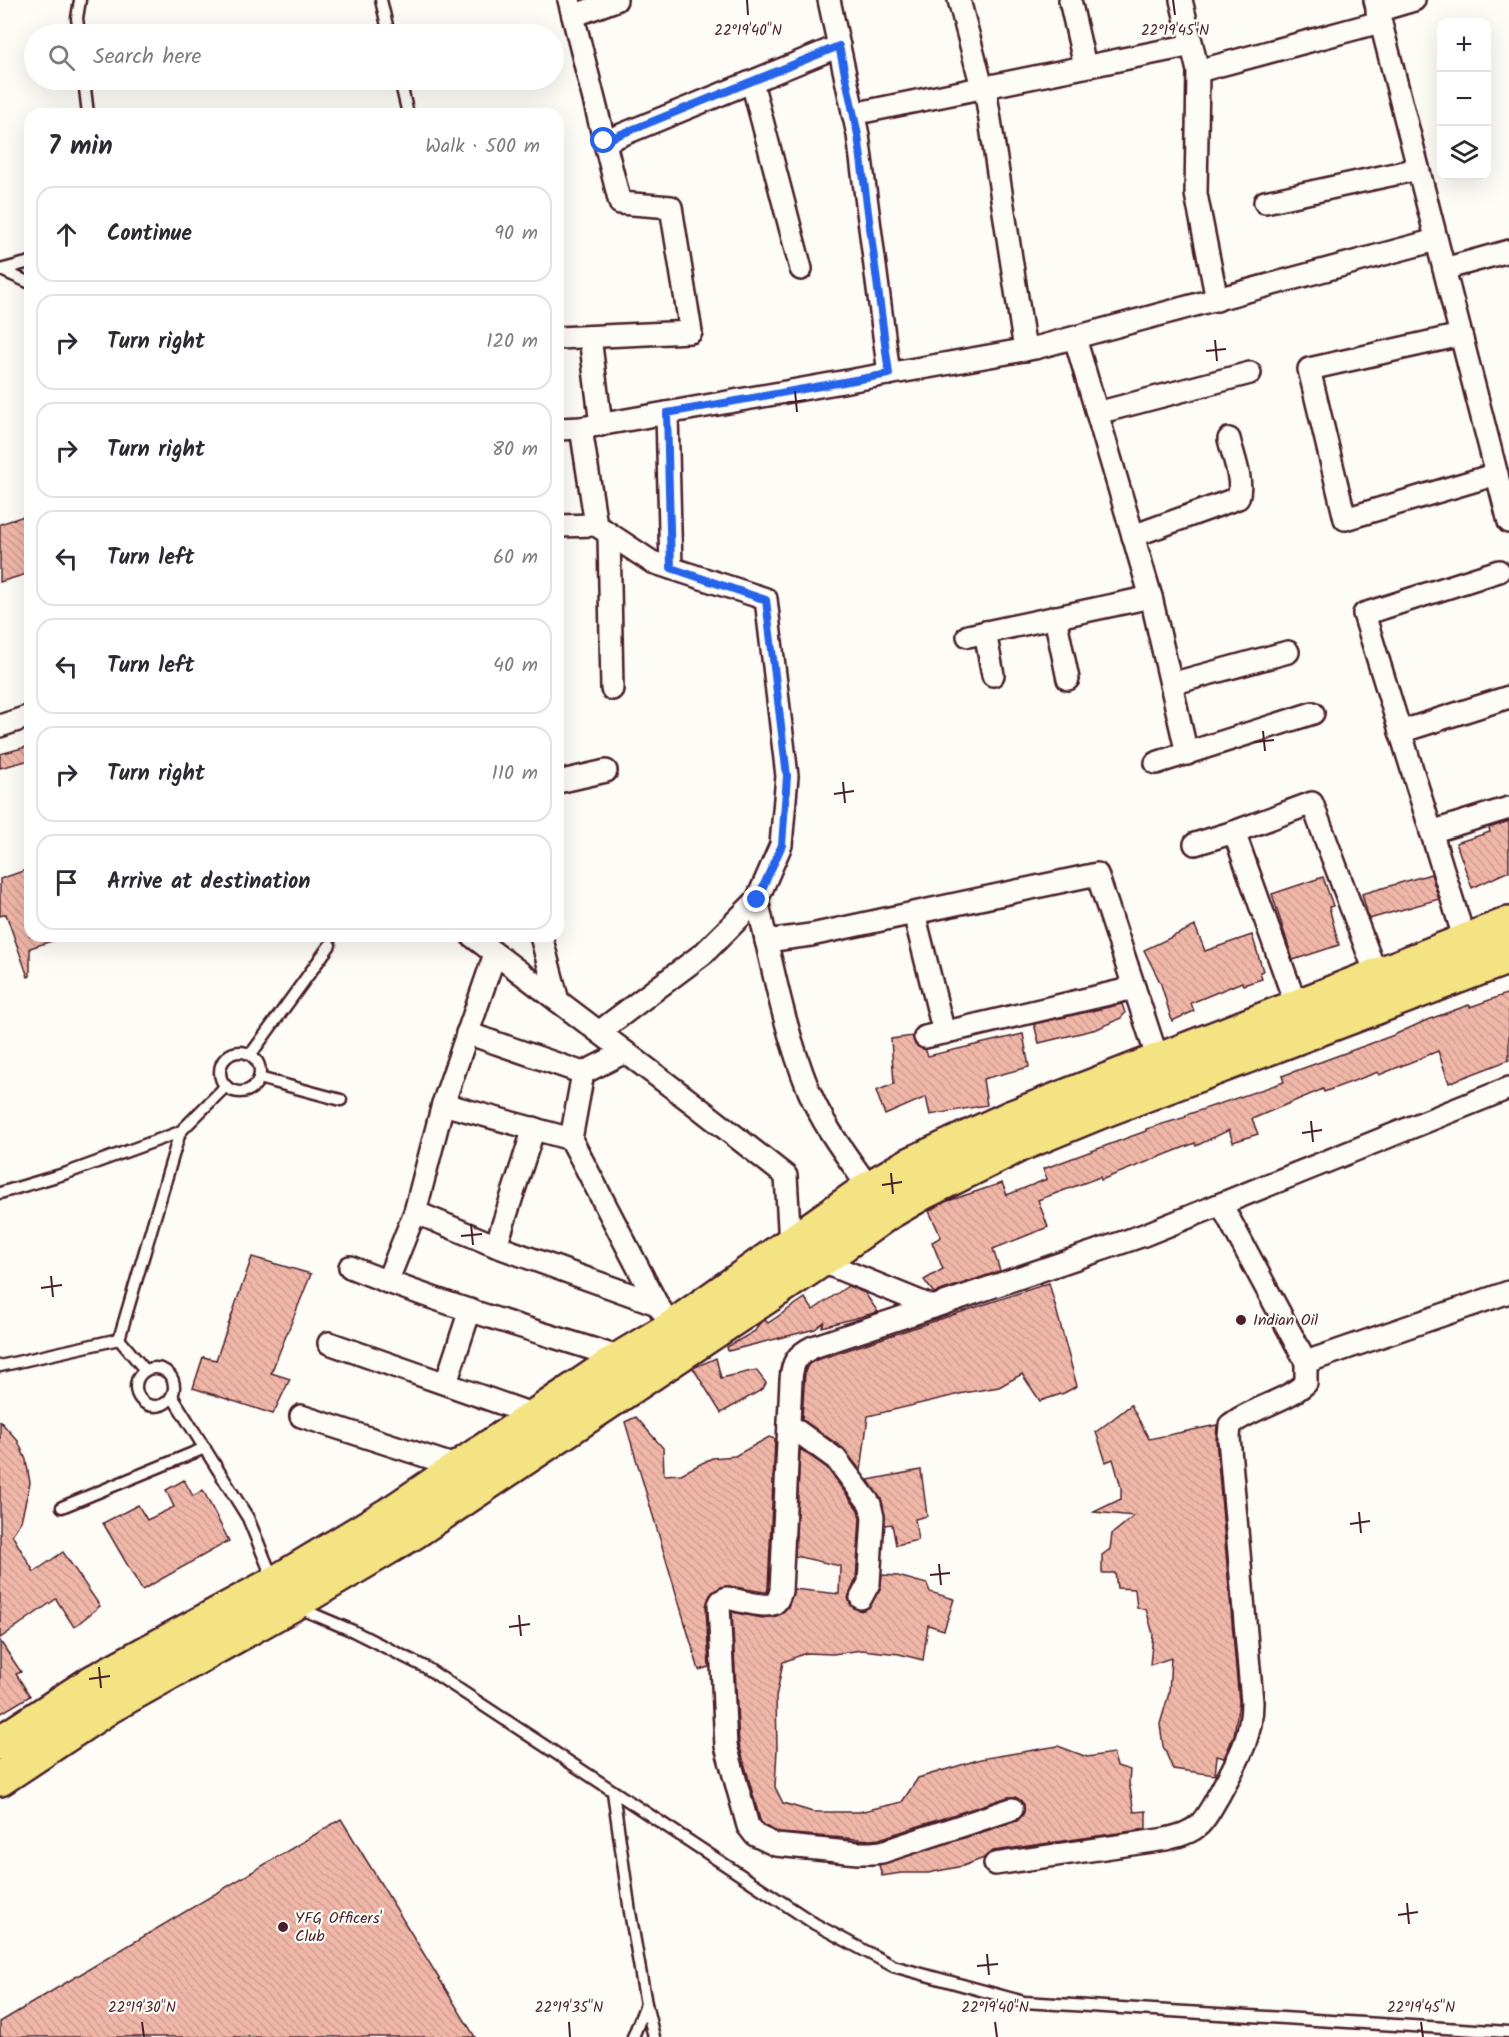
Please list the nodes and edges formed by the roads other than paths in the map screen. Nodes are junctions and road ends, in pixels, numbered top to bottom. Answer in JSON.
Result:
{"nodes":[{"id":1,"x":80,"y":0,"type":"edge"},
{"id":2,"x":381,"y":0,"type":"edge"},
{"id":3,"x":616,"y":0,"type":"edge"},
{"id":4,"x":829,"y":0,"type":"edge"},
{"id":5,"x":959,"y":0,"type":"edge"},
{"id":6,"x":1070,"y":0,"type":"edge"},
{"id":7,"x":1181,"y":0,"type":"edge"},
{"id":8,"x":1414,"y":0,"type":"edge"},
{"id":9,"x":571,"y":8,"type":"edge"},
{"id":10,"x":1377,"y":11,"type":"edge"},
{"id":11,"x":77,"y":24,"type":"edge"},
{"id":12,"x":387,"y":24,"type":"edge"},
{"id":13,"x":1192,"y":45,"type":"junction"},
{"id":14,"x":839,"y":46,"type":"junction"},
{"id":15,"x":1085,"y":66,"type":"junction"},
{"id":16,"x":1198,"y":71,"type":"junction"},
{"id":17,"x":752,"y":82,"type":"junction"},
{"id":18,"x":984,"y":87,"type":"junction"},
{"id":19,"x":85,"y":90,"type":"edge"},
{"id":20,"x":402,"y":90,"type":"edge"},
{"id":21,"x":87,"y":108,"type":"edge"},
{"id":22,"x":407,"y":108,"type":"edge"},
{"id":23,"x":853,"y":114,"type":"junction"},
{"id":24,"x":604,"y":141,"type":"junction"},
{"id":25,"x":1418,"y":169,"type":"junction"},
{"id":26,"x":1266,"y":202,"type":"dead end"},
{"id":27,"x":1436,"y":240,"type":"junction"},
{"id":28,"x":1509,"y":251,"type":"edge"},
{"id":29,"x":24,"y":264,"type":"edge"},
{"id":30,"x":801,"y":269,"type":"dead end"},
{"id":31,"x":1444,"y":269,"type":"junction"},
{"id":32,"x":1,"y":270,"type":"edge"},
{"id":33,"x":24,"y":280,"type":"edge"},
{"id":34,"x":1217,"y":300,"type":"junction"},
{"id":35,"x":1461,"y":335,"type":"junction"},
{"id":36,"x":590,"y":337,"type":"junction"},
{"id":37,"x":564,"y":338,"type":"edge"},
{"id":38,"x":1075,"y":338,"type":"junction"},
{"id":39,"x":1025,"y":350,"type":"junction"},
{"id":40,"x":1250,"y":373,"type":"dead end"},
{"id":41,"x":889,"y":374,"type":"junction"},
{"id":42,"x":667,"y":413,"type":"junction"},
{"id":43,"x":1097,"y":413,"type":"junction"},
{"id":44,"x":591,"y":427,"type":"junction"},
{"id":45,"x":564,"y":429,"type":"edge"},
{"id":46,"x":1229,"y":439,"type":"dead end"},
{"id":47,"x":1497,"y":474,"type":"junction"},
{"id":48,"x":1508,"y":515,"type":"edge"},
{"id":49,"x":564,"y":526,"type":"edge"},
{"id":50,"x":602,"y":529,"type":"junction"},
{"id":51,"x":1133,"y":536,"type":"junction"},
{"id":52,"x":671,"y":568,"type":"junction"},
{"id":53,"x":1499,"y":571,"type":"dead end"},
{"id":54,"x":1151,"y":597,"type":"junction"},
{"id":55,"x":1055,"y":617,"type":"junction"},
{"id":56,"x":1288,"y":652,"type":"dead end"},
{"id":57,"x":993,"y":675,"type":"dead end"},
{"id":58,"x":1068,"y":680,"type":"dead end"},
{"id":59,"x":1171,"y":684,"type":"junction"},
{"id":60,"x":612,"y":689,"type":"dead end"},
{"id":61,"x":1509,"y":698,"type":"edge"},
{"id":62,"x":1313,"y":713,"type":"dead end"},
{"id":63,"x":24,"y":718,"type":"edge"},
{"id":64,"x":0,"y":726,"type":"edge"},
{"id":65,"x":1400,"y":732,"type":"junction"},
{"id":66,"x":1186,"y":754,"type":"junction"},
{"id":67,"x":1156,"y":763,"type":"dead end"},
{"id":68,"x":606,"y":771,"type":"dead end"},
{"id":69,"x":564,"y":781,"type":"edge"},
{"id":70,"x":1509,"y":808,"type":"edge"},
{"id":71,"x":1234,"y":832,"type":"junction"},
{"id":72,"x":1431,"y":832,"type":"junction"},
{"id":73,"x":1195,"y":844,"type":"dead end"},
{"id":74,"x":757,"y":900,"type":"junction"},
{"id":75,"x":914,"y":913,"type":"junction"},
{"id":76,"x":1509,"y":924,"type":"edge"},
{"id":77,"x":766,"y":941,"type":"junction"},
{"id":78,"x":1465,"y":941,"type":"junction"},
{"id":79,"x":480,"y":942,"type":"edge"},
{"id":80,"x":543,"y":942,"type":"edge"},
{"id":81,"x":330,"y":945,"type":"dead end"},
{"id":82,"x":495,"y":954,"type":"junction"},
{"id":83,"x":1509,"y":957,"type":"edge"},
{"id":84,"x":1376,"y":974,"type":"junction"},
{"id":85,"x":1134,"y":988,"type":"junction"},
{"id":86,"x":558,"y":1001,"type":"junction"},
{"id":87,"x":1296,"y":1005,"type":"junction"},
{"id":88,"x":599,"y":1032,"type":"junction"},
{"id":89,"x":467,"y":1033,"type":"junction"},
{"id":90,"x":625,"y":1052,"type":"junction"},
{"id":91,"x":250,"y":1054,"type":"junction"},
{"id":92,"x":1158,"y":1060,"type":"junction"},
{"id":93,"x":583,"y":1073,"type":"junction"},
{"id":94,"x":259,"y":1078,"type":"junction"},
{"id":95,"x":226,"y":1086,"type":"junction"},
{"id":96,"x":1509,"y":1088,"type":"edge"},
{"id":97,"x":341,"y":1100,"type":"dead end"},
{"id":98,"x":443,"y":1104,"type":"junction"},
{"id":99,"x":534,"y":1128,"type":"junction"},
{"id":100,"x":180,"y":1132,"type":"junction"},
{"id":101,"x":571,"y":1139,"type":"junction"},
{"id":102,"x":0,"y":1193,"type":"edge"},
{"id":103,"x":877,"y":1201,"type":"junction"},
{"id":104,"x":1221,"y":1204,"type":"junction"},
{"id":105,"x":415,"y":1212,"type":"junction"},
{"id":106,"x":790,"y":1245,"type":"junction"},
{"id":107,"x":496,"y":1246,"type":"junction"},
{"id":108,"x":820,"y":1260,"type":"junction"},
{"id":109,"x":350,"y":1267,"type":"dead end"},
{"id":110,"x":387,"y":1282,"type":"junction"},
{"id":111,"x":1509,"y":1292,"type":"edge"},
{"id":112,"x":933,"y":1307,"type":"junction"},
{"id":113,"x":470,"y":1310,"type":"junction"},
{"id":114,"x":664,"y":1316,"type":"junction"},
{"id":115,"x":119,"y":1339,"type":"junction"},
{"id":116,"x":329,"y":1343,"type":"dead end"},
{"id":117,"x":621,"y":1358,"type":"junction"},
{"id":118,"x":1306,"y":1362,"type":"junction"},
{"id":119,"x":0,"y":1366,"type":"edge"},
{"id":120,"x":145,"y":1370,"type":"junction"},
{"id":121,"x":446,"y":1383,"type":"junction"},
{"id":122,"x":172,"y":1396,"type":"junction"},
{"id":123,"x":301,"y":1416,"type":"dead end"},
{"id":124,"x":789,"y":1425,"type":"junction"},
{"id":125,"x":545,"y":1428,"type":"junction"},
{"id":126,"x":205,"y":1448,"type":"junction"},
{"id":127,"x":459,"y":1467,"type":"junction"},
{"id":128,"x":62,"y":1507,"type":"dead end"},
{"id":129,"x":283,"y":1594,"type":"junction"},
{"id":130,"x":861,"y":1598,"type":"dead end"},
{"id":131,"x":0,"y":1743,"type":"edge"},
{"id":132,"x":0,"y":1779,"type":"edge"},
{"id":133,"x":613,"y":1792,"type":"junction"},
{"id":134,"x":1012,"y":1809,"type":"dead end"},
{"id":135,"x":995,"y":1864,"type":"dead end"},
{"id":136,"x":646,"y":2004,"type":"junction"},
{"id":137,"x":1509,"y":2032,"type":"edge"},
{"id":138,"x":633,"y":2037,"type":"edge"},
{"id":139,"x":654,"y":2037,"type":"edge"}],
"edges":[{"from":1,"to":11,"type":"lane"},
{"from":2,"to":12,"type":"lane"},
{"from":3,"to":9,"type":"street"},
{"from":4,"to":14,"type":"street"},
{"from":5,"to":18,"type":"street"},
{"from":6,"to":15,"type":"street"},
{"from":7,"to":13,"type":"street"},
{"from":8,"to":10,"type":"street"},
{"from":9,"to":24,"type":"street"},
{"from":10,"to":16,"type":"street"},
{"from":10,"to":25,"type":"street"},
{"from":13,"to":15,"type":"street"},
{"from":13,"to":16,"type":"street"},
{"from":14,"to":17,"type":"street"},
{"from":14,"to":23,"type":"street"},
{"from":15,"to":18,"type":"street"},
{"from":16,"to":34,"type":"street"},
{"from":17,"to":24,"type":"street"},
{"from":17,"to":30,"type":"street"},
{"from":18,"to":23,"type":"street"},
{"from":18,"to":39,"type":"street"},
{"from":19,"to":21,"type":"lane"},
{"from":20,"to":22,"type":"lane"},
{"from":23,"to":41,"type":"street"},
{"from":24,"to":36,"type":"street"},
{"from":25,"to":26,"type":"street"},
{"from":25,"to":27,"type":"street"},
{"from":27,"to":31,"type":"street"},
{"from":27,"to":34,"type":"street"},
{"from":28,"to":31,"type":"street"},
{"from":29,"to":32,"type":"lane"},
{"from":31,"to":35,"type":"street"},
{"from":32,"to":33,"type":"lane"},
{"from":34,"to":38,"type":"street"},
{"from":35,"to":47,"type":"street"},
{"from":35,"to":47,"type":"street"},
{"from":36,"to":37,"type":"street"},
{"from":36,"to":44,"type":"street"},
{"from":38,"to":39,"type":"street"},
{"from":38,"to":43,"type":"street"},
{"from":39,"to":41,"type":"street"},
{"from":40,"to":43,"type":"street"},
{"from":41,"to":42,"type":"street"},
{"from":42,"to":44,"type":"street"},
{"from":42,"to":52,"type":"street"},
{"from":43,"to":51,"type":"street"},
{"from":44,"to":45,"type":"street"},
{"from":44,"to":50,"type":"street"},
{"from":46,"to":51,"type":"street"},
{"from":47,"to":48,"type":"street"},
{"from":49,"to":50,"type":"street"},
{"from":50,"to":52,"type":"street"},
{"from":50,"to":60,"type":"street"},
{"from":51,"to":54,"type":"street"},
{"from":52,"to":74,"type":"street"},
{"from":53,"to":65,"type":"street"},
{"from":54,"to":55,"type":"street"},
{"from":54,"to":59,"type":"street"},
{"from":55,"to":57,"type":"street"},
{"from":55,"to":58,"type":"street"},
{"from":56,"to":59,"type":"street"},
{"from":59,"to":66,"type":"street"},
{"from":61,"to":65,"type":"street"},
{"from":62,"to":66,"type":"street"},
{"from":63,"to":64,"type":"street"},
{"from":65,"to":72,"type":"street"},
{"from":66,"to":67,"type":"street"},
{"from":68,"to":69,"type":"street"},
{"from":70,"to":72,"type":"street"},
{"from":71,"to":73,"type":"street"},
{"from":71,"to":84,"type":"street"},
{"from":71,"to":87,"type":"street"},
{"from":72,"to":78,"type":"street"},
{"from":74,"to":77,"type":"street"},
{"from":74,"to":88,"type":"street"},
{"from":75,"to":77,"type":"street"},
{"from":75,"to":85,"type":"street"},
{"from":75,"to":85,"type":"street"},
{"from":76,"to":78,"type":"highway"},
{"from":77,"to":103,"type":"street"},
{"from":78,"to":84,"type":"highway"},
{"from":79,"to":82,"type":"street"},
{"from":80,"to":86,"type":"street"},
{"from":81,"to":91,"type":"lane"},
{"from":82,"to":86,"type":"street"},
{"from":82,"to":89,"type":"street"},
{"from":83,"to":103,"type":"highway"},
{"from":84,"to":87,"type":"highway"},
{"from":85,"to":92,"type":"street"},
{"from":86,"to":88,"type":"street"},
{"from":87,"to":92,"type":"highway"},
{"from":88,"to":90,"type":"street"},
{"from":89,"to":93,"type":"street"},
{"from":89,"to":98,"type":"street"},
{"from":90,"to":93,"type":"street"},
{"from":90,"to":106,"type":"street"},
{"from":91,"to":94,"type":"lane"},
{"from":91,"to":95,"type":"lane"},
{"from":92,"to":103,"type":"highway"},
{"from":93,"to":101,"type":"street"},
{"from":94,"to":95,"type":"lane"},
{"from":94,"to":97,"type":"lane"},
{"from":95,"to":100,"type":"lane"},
{"from":96,"to":104,"type":"street"},
{"from":98,"to":99,"type":"street"},
{"from":98,"to":105,"type":"street"},
{"from":99,"to":101,"type":"street"},
{"from":99,"to":107,"type":"street"},
{"from":100,"to":102,"type":"lane"},
{"from":100,"to":115,"type":"lane"},
{"from":101,"to":114,"type":"street"},
{"from":103,"to":106,"type":"highway"},
{"from":103,"to":108,"type":"highway"},
{"from":104,"to":112,"type":"street"},
{"from":104,"to":118,"type":"street"},
{"from":105,"to":107,"type":"street"},
{"from":105,"to":110,"type":"street"},
{"from":106,"to":108,"type":"street"},
{"from":106,"to":114,"type":"highway"},
{"from":107,"to":114,"type":"street"},
{"from":108,"to":112,"type":"street"},
{"from":108,"to":125,"type":"highway"},
{"from":109,"to":110,"type":"street"},
{"from":110,"to":113,"type":"street"},
{"from":111,"to":118,"type":"street"},
{"from":112,"to":124,"type":"street"},
{"from":113,"to":117,"type":"street"},
{"from":113,"to":121,"type":"street"},
{"from":114,"to":117,"type":"highway"},
{"from":115,"to":119,"type":"lane"},
{"from":115,"to":120,"type":"lane"},
{"from":116,"to":121,"type":"street"},
{"from":117,"to":125,"type":"highway"},
{"from":118,"to":135,"type":"street"},
{"from":120,"to":122,"type":"lane"},
{"from":120,"to":122,"type":"lane"},
{"from":121,"to":125,"type":"street"},
{"from":122,"to":126,"type":"lane"},
{"from":123,"to":127,"type":"street"},
{"from":124,"to":130,"type":"street"},
{"from":124,"to":134,"type":"street"},
{"from":125,"to":127,"type":"highway"},
{"from":125,"to":129,"type":"highway"},
{"from":126,"to":128,"type":"lane"},
{"from":126,"to":129,"type":"lane"},
{"from":127,"to":129,"type":"highway"},
{"from":129,"to":131,"type":"highway"},
{"from":129,"to":132,"type":"highway"},
{"from":129,"to":133,"type":"lane"},
{"from":133,"to":136,"type":"lane"},
{"from":133,"to":137,"type":"lane"},
{"from":136,"to":138,"type":"lane"},
{"from":136,"to":139,"type":"lane"}]}
